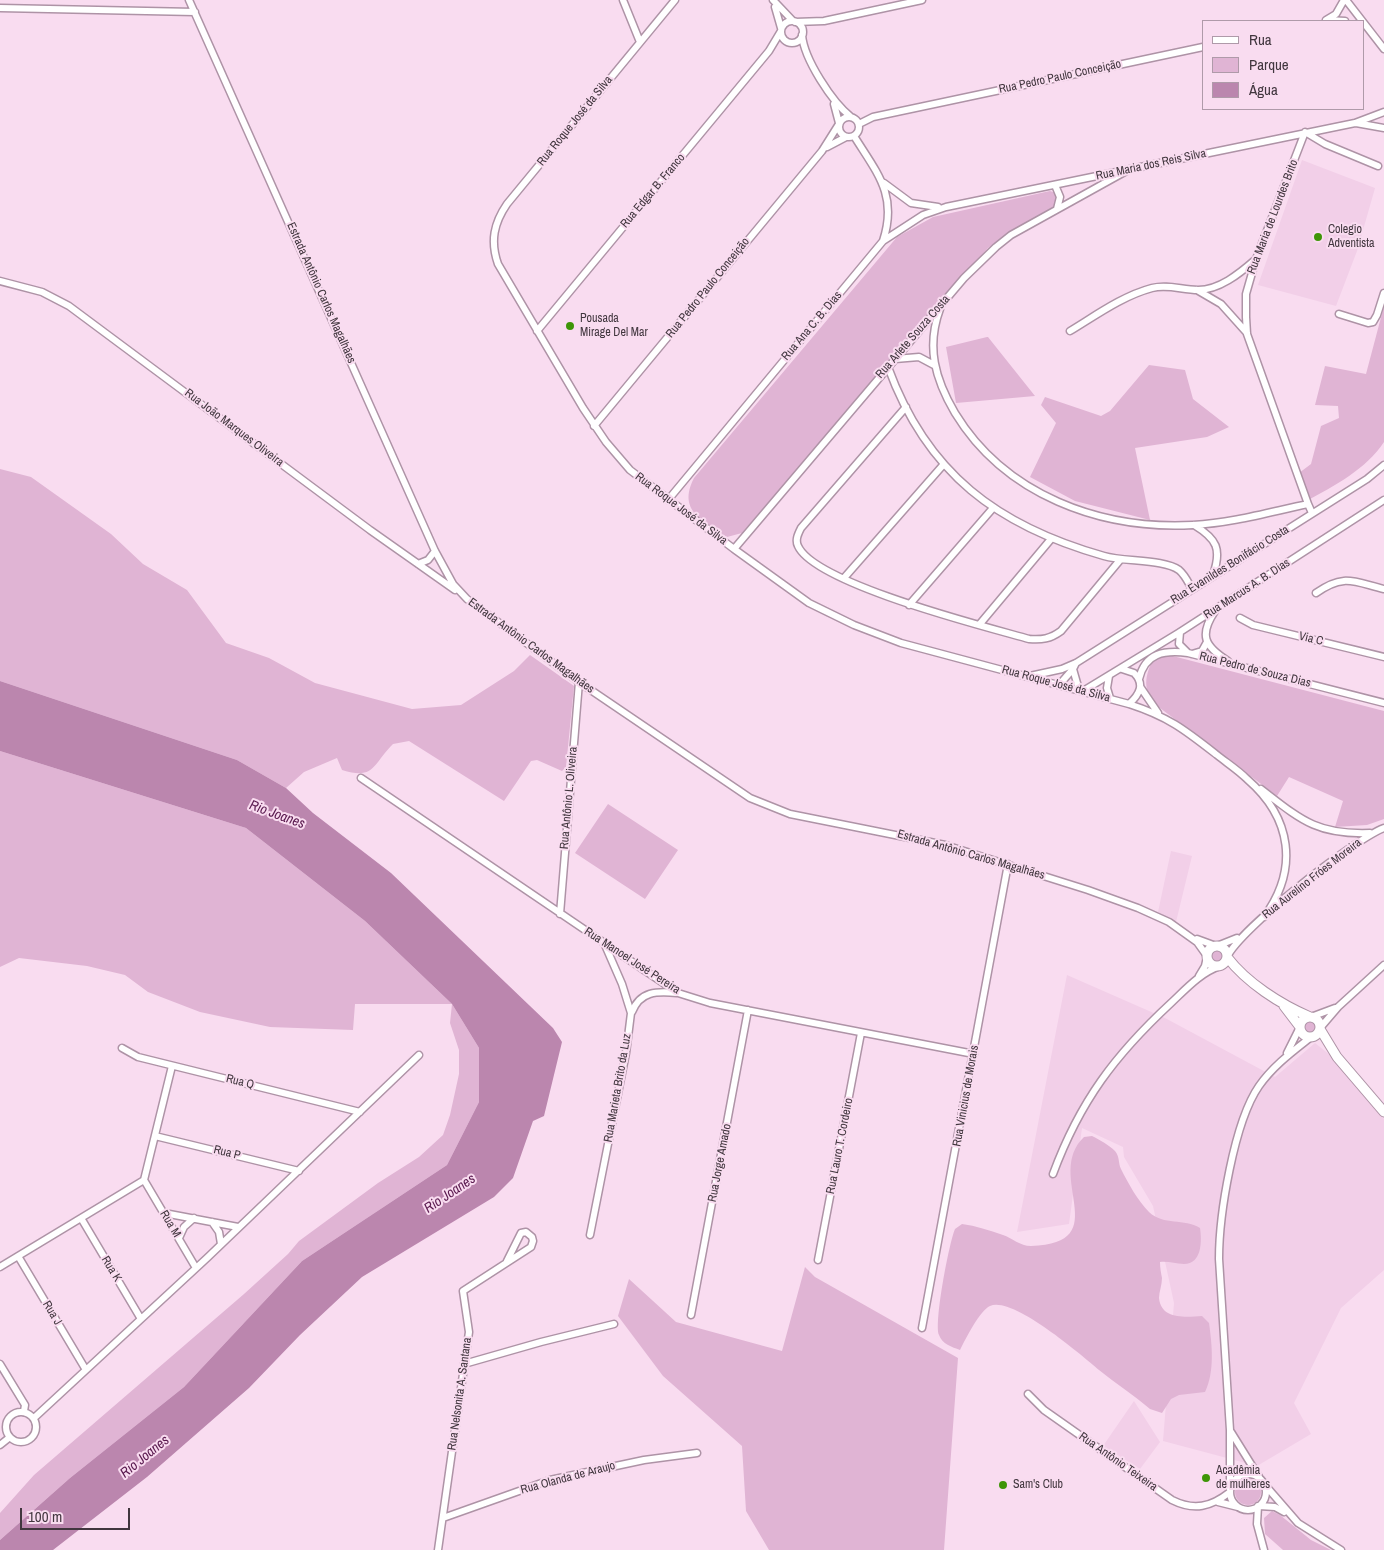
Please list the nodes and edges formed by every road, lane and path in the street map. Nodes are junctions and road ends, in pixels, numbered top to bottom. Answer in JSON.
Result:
{"nodes":[{"id":1,"x":189,"y":0,"type":"edge"},
{"id":2,"x":623,"y":0,"type":"edge"},
{"id":3,"x":675,"y":0,"type":"edge"},
{"id":4,"x":773,"y":0,"type":"edge"},
{"id":5,"x":922,"y":0,"type":"edge"},
{"id":6,"x":1345,"y":0,"type":"edge"},
{"id":7,"x":0,"y":8,"type":"edge"},
{"id":8,"x":195,"y":12,"type":"junction"},
{"id":9,"x":1326,"y":20,"type":"edge"},
{"id":10,"x":1361,"y":20,"type":"edge"},
{"id":11,"x":794,"y":22,"type":"junction"},
{"id":12,"x":1364,"y":24,"type":"edge"},
{"id":13,"x":1364,"y":29,"type":"edge"},
{"id":14,"x":781,"y":30,"type":"junction"},
{"id":15,"x":802,"y":35,"type":"junction"},
{"id":16,"x":1377,"y":40,"type":"junction"},
{"id":17,"x":640,"y":42,"type":"junction"},
{"id":18,"x":789,"y":42,"type":"junction"},
{"id":19,"x":1202,"y":47,"type":"edge"},
{"id":20,"x":1384,"y":49,"type":"edge"},
{"id":21,"x":768,"y":51,"type":"junction"},
{"id":22,"x":812,"y":63,"type":"junction"},
{"id":23,"x":829,"y":91,"type":"junction"},
{"id":24,"x":1384,"y":112,"type":"edge"},
{"id":25,"x":851,"y":117,"type":"junction"},
{"id":26,"x":1355,"y":123,"type":"junction"},
{"id":27,"x":839,"y":124,"type":"junction"},
{"id":28,"x":859,"y":124,"type":"junction"},
{"id":29,"x":1384,"y":128,"type":"edge"},
{"id":30,"x":1305,"y":132,"type":"junction"},
{"id":31,"x":854,"y":136,"type":"junction"},
{"id":32,"x":846,"y":137,"type":"junction"},
{"id":33,"x":822,"y":151,"type":"junction"},
{"id":34,"x":1378,"y":166,"type":"dead end"},
{"id":35,"x":1130,"y":169,"type":"junction"},
{"id":36,"x":884,"y":183,"type":"junction"},
{"id":37,"x":1055,"y":185,"type":"junction"},
{"id":38,"x":946,"y":208,"type":"junction"},
{"id":39,"x":1057,"y":209,"type":"junction"},
{"id":40,"x":882,"y":241,"type":"junction"},
{"id":41,"x":1256,"y":259,"type":"junction"},
{"id":42,"x":0,"y":280,"type":"edge"},
{"id":43,"x":1198,"y":290,"type":"junction"},
{"id":44,"x":1384,"y":293,"type":"edge"},
{"id":45,"x":943,"y":303,"type":"junction"},
{"id":46,"x":1339,"y":314,"type":"dead end"},
{"id":47,"x":537,"y":331,"type":"junction"},
{"id":48,"x":1070,"y":331,"type":"dead end"},
{"id":49,"x":1247,"y":334,"type":"junction"},
{"id":50,"x":895,"y":359,"type":"junction"},
{"id":51,"x":934,"y":365,"type":"junction"},
{"id":52,"x":888,"y":367,"type":"junction"},
{"id":53,"x":906,"y":406,"type":"junction"},
{"id":54,"x":594,"y":426,"type":"junction"},
{"id":55,"x":944,"y":464,"type":"junction"},
{"id":56,"x":1384,"y":466,"type":"edge"},
{"id":57,"x":668,"y":500,"type":"junction"},
{"id":58,"x":1384,"y":500,"type":"edge"},
{"id":59,"x":1308,"y":504,"type":"junction"},
{"id":60,"x":992,"y":508,"type":"junction"},
{"id":61,"x":1312,"y":514,"type":"junction"},
{"id":62,"x":1194,"y":525,"type":"junction"},
{"id":63,"x":1051,"y":539,"type":"junction"},
{"id":64,"x":734,"y":549,"type":"junction"},
{"id":65,"x":435,"y":551,"type":"junction"},
{"id":66,"x":1120,"y":560,"type":"junction"},
{"id":67,"x":418,"y":564,"type":"junction"},
{"id":68,"x":1213,"y":576,"type":"junction"},
{"id":69,"x":844,"y":578,"type":"junction"},
{"id":70,"x":1192,"y":589,"type":"junction"},
{"id":71,"x":1384,"y":589,"type":"edge"},
{"id":72,"x":460,"y":593,"type":"junction"},
{"id":73,"x":1316,"y":593,"type":"dead end"},
{"id":74,"x":909,"y":605,"type":"junction"},
{"id":75,"x":1217,"y":608,"type":"junction"},
{"id":76,"x":1240,"y":618,"type":"dead end"},
{"id":77,"x":979,"y":624,"type":"junction"},
{"id":78,"x":1190,"y":625,"type":"junction"},
{"id":79,"x":1180,"y":632,"type":"junction"},
{"id":80,"x":1205,"y":632,"type":"junction"},
{"id":81,"x":1207,"y":642,"type":"junction"},
{"id":82,"x":1189,"y":654,"type":"junction"},
{"id":83,"x":1384,"y":657,"type":"edge"},
{"id":84,"x":1234,"y":665,"type":"junction"},
{"id":85,"x":1074,"y":666,"type":"junction"},
{"id":86,"x":1062,"y":669,"type":"junction"},
{"id":87,"x":1122,"y":669,"type":"junction"},
{"id":88,"x":1109,"y":676,"type":"junction"},
{"id":89,"x":1026,"y":677,"type":"junction"},
{"id":90,"x":1140,"y":679,"type":"junction"},
{"id":91,"x":577,"y":680,"type":"junction"},
{"id":92,"x":1056,"y":684,"type":"junction"},
{"id":93,"x":1141,"y":688,"type":"junction"},
{"id":94,"x":1081,"y":690,"type":"junction"},
{"id":95,"x":1110,"y":698,"type":"junction"},
{"id":96,"x":1384,"y":703,"type":"edge"},
{"id":97,"x":1129,"y":704,"type":"junction"},
{"id":98,"x":1158,"y":713,"type":"junction"},
{"id":99,"x":362,"y":778,"type":"dead end"},
{"id":100,"x":1247,"y":779,"type":"junction"},
{"id":101,"x":1384,"y":828,"type":"edge"},
{"id":102,"x":1372,"y":833,"type":"junction"},
{"id":103,"x":1008,"y":864,"type":"junction"},
{"id":104,"x":560,"y":914,"type":"junction"},
{"id":105,"x":1264,"y":917,"type":"junction"},
{"id":106,"x":1189,"y":935,"type":"junction"},
{"id":107,"x":1243,"y":935,"type":"junction"},
{"id":108,"x":605,"y":944,"type":"junction"},
{"id":109,"x":1217,"y":946,"type":"junction"},
{"id":110,"x":1207,"y":957,"type":"junction"},
{"id":111,"x":1227,"y":957,"type":"junction"},
{"id":112,"x":1384,"y":965,"type":"edge"},
{"id":113,"x":1220,"y":966,"type":"junction"},
{"id":114,"x":1248,"y":978,"type":"junction"},
{"id":115,"x":1195,"y":981,"type":"junction"},
{"id":116,"x":678,"y":993,"type":"junction"},
{"id":117,"x":1278,"y":1001,"type":"junction"},
{"id":118,"x":1338,"y":1007,"type":"junction"},
{"id":119,"x":748,"y":1010,"type":"junction"},
{"id":120,"x":631,"y":1013,"type":"junction"},
{"id":121,"x":1311,"y":1017,"type":"junction"},
{"id":122,"x":1300,"y":1027,"type":"junction"},
{"id":123,"x":1320,"y":1029,"type":"junction"},
{"id":124,"x":861,"y":1033,"type":"junction"},
{"id":125,"x":1312,"y":1037,"type":"junction"},
{"id":126,"x":122,"y":1048,"type":"dead end"},
{"id":127,"x":974,"y":1054,"type":"junction"},
{"id":128,"x":419,"y":1055,"type":"dead end"},
{"id":129,"x":1337,"y":1056,"type":"junction"},
{"id":130,"x":1285,"y":1058,"type":"junction"},
{"id":131,"x":172,"y":1066,"type":"junction"},
{"id":132,"x":360,"y":1112,"type":"junction"},
{"id":133,"x":1384,"y":1112,"type":"edge"},
{"id":134,"x":156,"y":1136,"type":"junction"},
{"id":135,"x":298,"y":1170,"type":"junction"},
{"id":136,"x":1053,"y":1174,"type":"dead end"},
{"id":137,"x":144,"y":1180,"type":"junction"},
{"id":138,"x":164,"y":1213,"type":"junction"},
{"id":139,"x":80,"y":1218,"type":"junction"},
{"id":140,"x":194,"y":1218,"type":"junction"},
{"id":141,"x":212,"y":1222,"type":"junction"},
{"id":142,"x":238,"y":1227,"type":"junction"},
{"id":143,"x":590,"y":1234,"type":"dead end"},
{"id":144,"x":179,"y":1238,"type":"junction"},
{"id":145,"x":221,"y":1244,"type":"junction"},
{"id":146,"x":18,"y":1256,"type":"junction"},
{"id":147,"x":818,"y":1260,"type":"dead end"},
{"id":148,"x":507,"y":1261,"type":"junction"},
{"id":149,"x":0,"y":1267,"type":"edge"},
{"id":150,"x":196,"y":1268,"type":"junction"},
{"id":151,"x":691,"y":1315,"type":"dead end"},
{"id":152,"x":141,"y":1319,"type":"junction"},
{"id":153,"x":614,"y":1324,"type":"dead end"},
{"id":154,"x":922,"y":1328,"type":"dead end"},
{"id":155,"x":0,"y":1364,"type":"edge"},
{"id":156,"x":464,"y":1364,"type":"junction"},
{"id":157,"x":86,"y":1370,"type":"junction"},
{"id":158,"x":1028,"y":1394,"type":"dead end"},
{"id":159,"x":24,"y":1412,"type":"junction"},
{"id":160,"x":34,"y":1418,"type":"junction"},
{"id":161,"x":3,"y":1423,"type":"edge"},
{"id":162,"x":1230,"y":1430,"type":"junction"},
{"id":163,"x":10,"y":1437,"type":"junction"},
{"id":164,"x":0,"y":1445,"type":"edge"},
{"id":165,"x":697,"y":1453,"type":"dead end"},
{"id":166,"x":1262,"y":1481,"type":"junction"},
{"id":167,"x":1230,"y":1491,"type":"junction"},
{"id":168,"x":1218,"y":1502,"type":"junction"},
{"id":169,"x":1259,"y":1506,"type":"junction"},
{"id":170,"x":1239,"y":1507,"type":"junction"},
{"id":171,"x":1290,"y":1515,"type":"junction"},
{"id":172,"x":442,"y":1518,"type":"junction"},
{"id":173,"x":438,"y":1550,"type":"edge"},
{"id":174,"x":1264,"y":1550,"type":"edge"},
{"id":175,"x":1341,"y":1550,"type":"edge"}],
"edges":[{"from":1,"to":8,"type":"street","name":"Estrada Antônio Carlos Magalhães"},
{"from":2,"to":17,"type":"street"},
{"from":3,"to":17,"type":"street","name":"Rua Roque José da Silva"},
{"from":4,"to":11,"type":"street"},
{"from":4,"to":14,"type":"street"},
{"from":5,"to":11,"type":"street"},
{"from":6,"to":9,"type":"street"},
{"from":6,"to":10,"type":"street"},
{"from":7,"to":8,"type":"street"},
{"from":8,"to":65,"type":"street","name":"Estrada Antônio Carlos Magalhães"},
{"from":11,"to":14,"type":"street"},
{"from":11,"to":15,"type":"street"},
{"from":12,"to":16,"type":"street"},
{"from":13,"to":16,"type":"street"},
{"from":14,"to":18,"type":"street"},
{"from":14,"to":21,"type":"street","name":"Rua Edgar B. Franco"},
{"from":15,"to":18,"type":"street"},
{"from":15,"to":22,"type":"street"},
{"from":16,"to":20,"type":"street"},
{"from":17,"to":47,"type":"street","name":"Rua Roque José da Silva"},
{"from":18,"to":21,"type":"street","name":"Rua Edgar B. Franco"},
{"from":18,"to":22,"type":"street"},
{"from":19,"to":28,"type":"street","name":"Rua Pedro Paulo Conceição"},
{"from":21,"to":47,"type":"street","name":"Rua Edgar B. Franco"},
{"from":22,"to":23,"type":"street"},
{"from":23,"to":25,"type":"street"},
{"from":23,"to":27,"type":"street"},
{"from":24,"to":26,"type":"street","name":"Rua Maria dos Reis Silva"},
{"from":25,"to":27,"type":"street"},
{"from":25,"to":28,"type":"street"},
{"from":26,"to":29,"type":"street","name":"Rua Maria dos Reis Silva"},
{"from":26,"to":30,"type":"street","name":"Rua Maria dos Reis Silva"},
{"from":27,"to":32,"type":"street"},
{"from":27,"to":33,"type":"street","name":"Rua Pedro Paulo Conceição"},
{"from":28,"to":31,"type":"street"},
{"from":30,"to":34,"type":"street"},
{"from":30,"to":35,"type":"street","name":"Rua Maria dos Reis Silva"},
{"from":30,"to":41,"type":"street","name":"Rua Maria de Lourdes Brito"},
{"from":31,"to":32,"type":"street"},
{"from":31,"to":36,"type":"street","name":"Rua Ana C. B. Dias"},
{"from":32,"to":33,"type":"street","name":"Rua Pedro Paulo Conceição"},
{"from":33,"to":54,"type":"street","name":"Rua Pedro Paulo Conceição"},
{"from":35,"to":37,"type":"street","name":"Rua Maria dos Reis Silva"},
{"from":35,"to":39,"type":"street","name":"Rua Arlete Souza Costa"},
{"from":36,"to":38,"type":"street","name":"Rua Maria dos Reis Silva"},
{"from":36,"to":40,"type":"street","name":"Rua Ana C. B. Dias"},
{"from":37,"to":38,"type":"street","name":"Rua Maria dos Reis Silva"},
{"from":37,"to":39,"type":"street"},
{"from":38,"to":40,"type":"street","name":"Rua Maria dos Reis Silva"},
{"from":39,"to":45,"type":"street","name":"Rua Arlete Souza Costa"},
{"from":40,"to":57,"type":"street","name":"Rua Ana C. B. Dias"},
{"from":41,"to":43,"type":"street"},
{"from":41,"to":49,"type":"street","name":"Rua Maria de Lourdes Brito"},
{"from":42,"to":67,"type":"street","name":"Rua João Marques Oliveira"},
{"from":43,"to":48,"type":"street"},
{"from":43,"to":49,"type":"street","name":"Rua Maria de Lourdes Brito"},
{"from":44,"to":46,"type":"street"},
{"from":45,"to":50,"type":"street","name":"Rua Arlete Souza Costa"},
{"from":45,"to":51,"type":"street"},
{"from":47,"to":54,"type":"street","name":"Rua Roque José da Silva"},
{"from":49,"to":59,"type":"street","name":"Rua Maria de Lourdes Brito"},
{"from":50,"to":51,"type":"street"},
{"from":50,"to":52,"type":"street","name":"Rua Arlete Souza Costa"},
{"from":51,"to":62,"type":"street"},
{"from":52,"to":53,"type":"street"},
{"from":52,"to":64,"type":"street","name":"Rua Arlete Souza Costa"},
{"from":53,"to":55,"type":"street"},
{"from":53,"to":69,"type":"street"},
{"from":54,"to":57,"type":"street","name":"Rua Roque José da Silva"},
{"from":55,"to":60,"type":"street"},
{"from":55,"to":69,"type":"street"},
{"from":56,"to":61,"type":"street","name":"Rua Evanildes Bonifácio Costa"},
{"from":57,"to":64,"type":"street","name":"Rua Roque José da Silva"},
{"from":58,"to":75,"type":"street","name":"Rua Marcus A. B. Dias"},
{"from":59,"to":61,"type":"street","name":"Rua Maria de Lourdes Brito"},
{"from":59,"to":62,"type":"street"},
{"from":60,"to":63,"type":"street"},
{"from":60,"to":74,"type":"street"},
{"from":61,"to":68,"type":"street","name":"Rua Evanildes Bonifácio Costa"},
{"from":62,"to":68,"type":"street"},
{"from":63,"to":66,"type":"street"},
{"from":63,"to":77,"type":"street"},
{"from":64,"to":89,"type":"street","name":"Rua Roque José da Silva"},
{"from":65,"to":67,"type":"street"},
{"from":65,"to":72,"type":"street","name":"Estrada Antônio Carlos Magalhães"},
{"from":66,"to":70,"type":"street"},
{"from":66,"to":77,"type":"street"},
{"from":67,"to":72,"type":"street","name":"Rua João Marques Oliveira"},
{"from":68,"to":70,"type":"street","name":"Rua Evanildes Bonifácio Costa"},
{"from":69,"to":74,"type":"street"},
{"from":70,"to":85,"type":"street","name":"Rua Evanildes Bonifácio Costa"},
{"from":71,"to":73,"type":"street"},
{"from":72,"to":91,"type":"street","name":"Estrada Antônio Carlos Magalhães"},
{"from":74,"to":77,"type":"street"},
{"from":75,"to":78,"type":"street","name":"Rua Marcus A. B. Dias"},
{"from":75,"to":80,"type":"street"},
{"from":76,"to":83,"type":"street","name":"Via C"},
{"from":78,"to":79,"type":"street","name":"Rua Marcus A. B. Dias"},
{"from":78,"to":80,"type":"street"},
{"from":79,"to":82,"type":"street"},
{"from":79,"to":87,"type":"street","name":"Rua Marcus A. B. Dias"},
{"from":80,"to":81,"type":"street"},
{"from":81,"to":82,"type":"street"},
{"from":81,"to":84,"type":"street"},
{"from":82,"to":84,"type":"street","name":"Rua Pedro de Souza Dias"},
{"from":82,"to":90,"type":"street","name":"Rua Pedro de Souza Dias"},
{"from":84,"to":96,"type":"street","name":"Rua Pedro de Souza Dias"},
{"from":85,"to":86,"type":"street"},
{"from":85,"to":92,"type":"street"},
{"from":85,"to":94,"type":"street"},
{"from":86,"to":89,"type":"street"},
{"from":86,"to":92,"type":"street"},
{"from":87,"to":88,"type":"street","name":"Rua Marcus A. B. Dias"},
{"from":87,"to":90,"type":"street"},
{"from":88,"to":94,"type":"street","name":"Rua Marcus A. B. Dias"},
{"from":88,"to":95,"type":"street"},
{"from":89,"to":92,"type":"street","name":"Rua Roque José da Silva"},
{"from":90,"to":93,"type":"street"},
{"from":91,"to":103,"type":"street","name":"Estrada Antônio Carlos Magalhães"},
{"from":91,"to":104,"type":"street","name":"Rua Antônio L. Oliveira"},
{"from":92,"to":94,"type":"street","name":"Rua Roque José da Silva"},
{"from":93,"to":97,"type":"street"},
{"from":93,"to":98,"type":"street"},
{"from":94,"to":95,"type":"street","name":"Rua Roque José da Silva"},
{"from":95,"to":97,"type":"street","name":"Rua Roque José da Silva"},
{"from":97,"to":98,"type":"street","name":"Rua Roque José da Silva"},
{"from":98,"to":100,"type":"street","name":"Rua Roque José da Silva"},
{"from":99,"to":104,"type":"street","name":"Rua Manoel José Pereira"},
{"from":100,"to":102,"type":"street","name":"Rua Roque José da Silva"},
{"from":100,"to":105,"type":"street","name":"Rua Roque José da Silva"},
{"from":101,"to":102,"type":"street","name":"Rua Aurelino Fróes Moreira"},
{"from":102,"to":105,"type":"street","name":"Rua Aurelino Fróes Moreira"},
{"from":103,"to":106,"type":"street","name":"Estrada Antônio Carlos Magalhães"},
{"from":103,"to":127,"type":"street","name":"Rua Vinicius de Morais"},
{"from":104,"to":108,"type":"street","name":"Rua Manoel José Pereira"},
{"from":105,"to":107,"type":"street","name":"Rua Aurelino Fróes Moreira"},
{"from":106,"to":109,"type":"street","name":"Estrada Antônio Carlos Magalhães"},
{"from":106,"to":110,"type":"street","name":"Estrada Antônio Carlos Magalhães"},
{"from":107,"to":109,"type":"street"},
{"from":107,"to":111,"type":"street"},
{"from":108,"to":116,"type":"street","name":"Rua Manoel José Pereira"},
{"from":108,"to":120,"type":"street","name":"Rua Marieta Brito da Luz"},
{"from":109,"to":110,"type":"street"},
{"from":109,"to":111,"type":"street"},
{"from":110,"to":113,"type":"street"},
{"from":110,"to":115,"type":"street"},
{"from":111,"to":113,"type":"street"},
{"from":111,"to":114,"type":"street"},
{"from":112,"to":118,"type":"street"},
{"from":113,"to":114,"type":"street"},
{"from":113,"to":115,"type":"street"},
{"from":114,"to":117,"type":"street"},
{"from":115,"to":136,"type":"street"},
{"from":116,"to":119,"type":"street","name":"Rua Manoel José Pereira"},
{"from":116,"to":120,"type":"street"},
{"from":117,"to":121,"type":"street"},
{"from":117,"to":122,"type":"street"},
{"from":118,"to":121,"type":"street"},
{"from":118,"to":123,"type":"street"},
{"from":119,"to":124,"type":"street","name":"Rua Manoel José Pereira"},
{"from":119,"to":151,"type":"street","name":"Rua Jorge Amado"},
{"from":120,"to":143,"type":"street","name":"Rua Marieta Brito da Luz"},
{"from":121,"to":122,"type":"street"},
{"from":121,"to":123,"type":"street"},
{"from":122,"to":125,"type":"street"},
{"from":122,"to":130,"type":"street"},
{"from":123,"to":125,"type":"street"},
{"from":123,"to":129,"type":"street"},
{"from":124,"to":127,"type":"street","name":"Rua Manoel José Pereira"},
{"from":124,"to":147,"type":"street","name":"Rua Lauro T. Cordeiro"},
{"from":125,"to":129,"type":"street"},
{"from":125,"to":130,"type":"street"},
{"from":126,"to":131,"type":"street","name":"Rua Q"},
{"from":127,"to":154,"type":"street","name":"Rua Vinicius de Morais"},
{"from":128,"to":132,"type":"street"},
{"from":129,"to":133,"type":"street"},
{"from":130,"to":162,"type":"street"},
{"from":131,"to":132,"type":"street","name":"Rua Q"},
{"from":131,"to":134,"type":"street"},
{"from":132,"to":135,"type":"street"},
{"from":134,"to":135,"type":"street","name":"Rua P"},
{"from":134,"to":137,"type":"street"},
{"from":135,"to":142,"type":"street"},
{"from":137,"to":138,"type":"street","name":"Rua M"},
{"from":137,"to":139,"type":"street"},
{"from":138,"to":140,"type":"street"},
{"from":138,"to":144,"type":"street","name":"Rua M"},
{"from":139,"to":146,"type":"street"},
{"from":139,"to":152,"type":"street","name":"Rua K"},
{"from":140,"to":141,"type":"street"},
{"from":140,"to":144,"type":"street"},
{"from":141,"to":142,"type":"street"},
{"from":141,"to":145,"type":"street"},
{"from":142,"to":145,"type":"street"},
{"from":144,"to":150,"type":"street","name":"Rua M"},
{"from":145,"to":150,"type":"street"},
{"from":146,"to":149,"type":"street"},
{"from":146,"to":157,"type":"street","name":"Rua J"},
{"from":148,"to":148,"type":"street","name":"Rua Nelsonita A. Santana"},
{"from":148,"to":156,"type":"street","name":"Rua Nelsonita A. Santana"},
{"from":150,"to":152,"type":"street"},
{"from":152,"to":157,"type":"street"},
{"from":153,"to":156,"type":"street"},
{"from":155,"to":159,"type":"street"},
{"from":156,"to":172,"type":"street","name":"Rua Nelsonita A. Santana"},
{"from":157,"to":160,"type":"street"},
{"from":158,"to":168,"type":"street","name":"Rua Antônio Teixeira"},
{"from":159,"to":160,"type":"street"},
{"from":159,"to":161,"type":"street"},
{"from":160,"to":163,"type":"street"},
{"from":161,"to":163,"type":"street"},
{"from":162,"to":166,"type":"street"},
{"from":162,"to":167,"type":"street"},
{"from":163,"to":164,"type":"street"},
{"from":165,"to":172,"type":"street","name":"Rua Olanda de Araujo"},
{"from":166,"to":167,"type":"street"},
{"from":166,"to":169,"type":"street"},
{"from":166,"to":171,"type":"street"},
{"from":167,"to":168,"type":"street"},
{"from":167,"to":170,"type":"street"},
{"from":168,"to":170,"type":"street","name":"Rua Antônio Teixeira"},
{"from":169,"to":170,"type":"street"},
{"from":169,"to":171,"type":"street"},
{"from":169,"to":174,"type":"street"},
{"from":171,"to":175,"type":"street"},
{"from":172,"to":173,"type":"street","name":"Rua Nelsonita A. Santana"}]}
